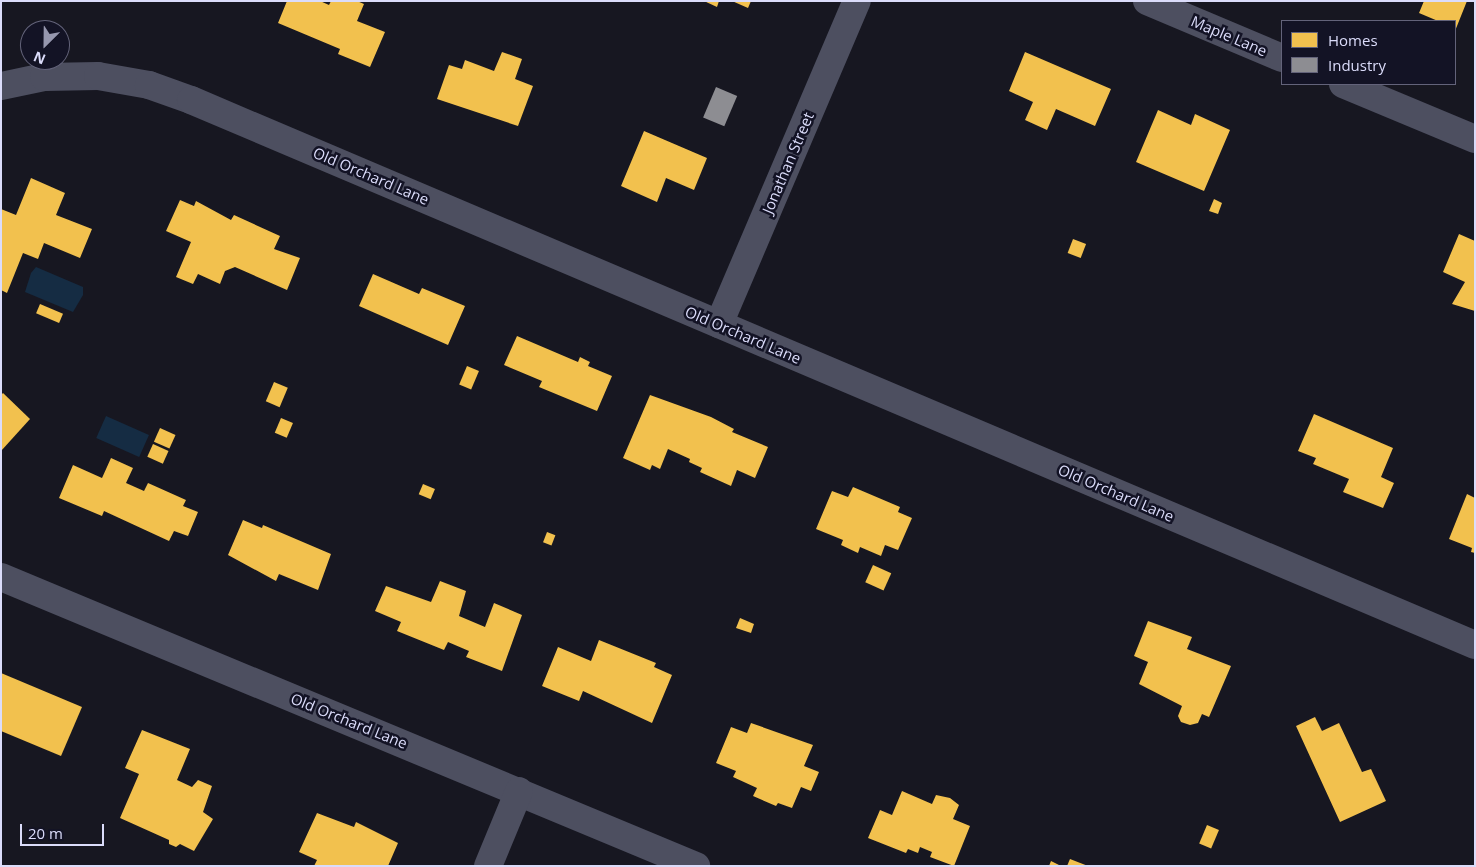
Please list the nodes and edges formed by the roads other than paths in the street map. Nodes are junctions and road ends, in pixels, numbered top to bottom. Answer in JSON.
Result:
{"nodes":[{"id":1,"x":857,"y":1,"type":"edge"},
{"id":2,"x":1147,"y":1,"type":"edge"},
{"id":3,"x":1281,"y":58,"type":"edge"},
{"id":4,"x":1345,"y":85,"type":"edge"},
{"id":5,"x":1,"y":86,"type":"edge"},
{"id":6,"x":1475,"y":140,"type":"edge"},
{"id":7,"x":719,"y":324,"type":"junction"},
{"id":8,"x":1,"y":577,"type":"edge"},
{"id":9,"x":1475,"y":645,"type":"edge"},
{"id":10,"x":519,"y":790,"type":"junction"},
{"id":11,"x":488,"y":866,"type":"edge"},
{"id":12,"x":696,"y":866,"type":"edge"}],
"edges":[{"from":1,"to":7,"type":"street","name":"Jonathan Street"},
{"from":2,"to":3,"type":"street","name":"Maple Lane"},
{"from":4,"to":6,"type":"street"},
{"from":5,"to":7,"type":"street","name":"Old Orchard Lane"},
{"from":7,"to":9,"type":"street","name":"Old Orchard Lane"},
{"from":8,"to":10,"type":"street","name":"Old Orchard Lane"},
{"from":10,"to":11,"type":"street"},
{"from":10,"to":12,"type":"street","name":"Old Orchard Lane"}]}
